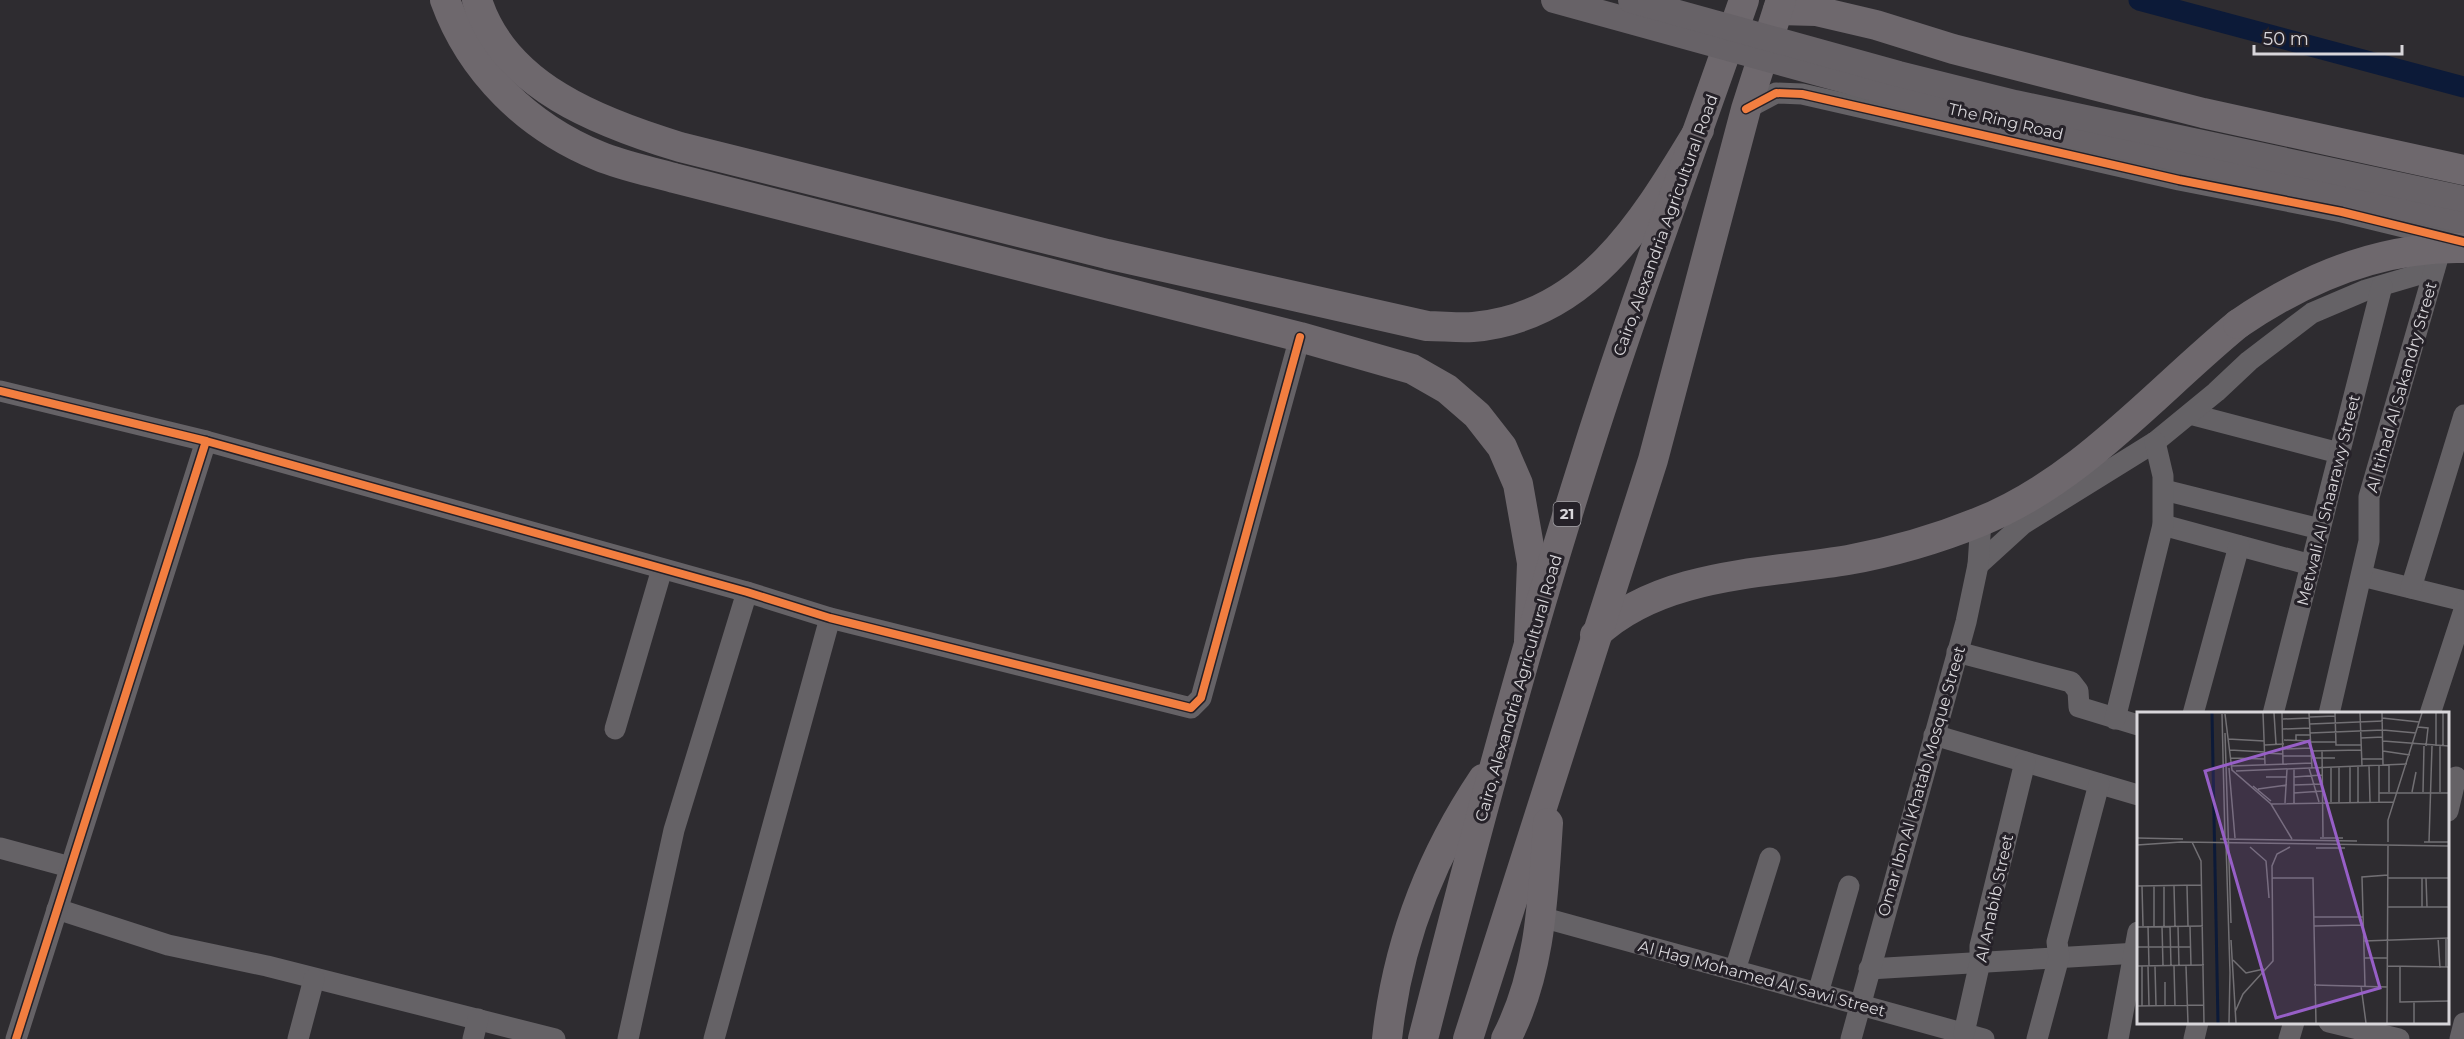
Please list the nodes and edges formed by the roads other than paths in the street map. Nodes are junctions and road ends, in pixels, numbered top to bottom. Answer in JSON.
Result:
{"nodes":[{"id":1,"x":445,"y":0,"type":"edge"},
{"id":2,"x":477,"y":0,"type":"edge"},
{"id":3,"x":1554,"y":0,"type":"edge"},
{"id":4,"x":1631,"y":0,"type":"edge"},
{"id":5,"x":1740,"y":1,"type":"edge"},
{"id":6,"x":1780,"y":4,"type":"edge"},
{"id":7,"x":1746,"y":109,"type":"junction"},
{"id":8,"x":1699,"y":130,"type":"junction"},
{"id":9,"x":2464,"y":170,"type":"edge"},
{"id":10,"x":2464,"y":199,"type":"edge"},
{"id":11,"x":2464,"y":220,"type":"edge"},
{"id":12,"x":2454,"y":242,"type":"edge"},
{"id":13,"x":2464,"y":242,"type":"edge"},
{"id":14,"x":1107,"y":254,"type":"junction"},
{"id":15,"x":2434,"y":270,"type":"junction"},
{"id":16,"x":2382,"y":286,"type":"junction"},
{"id":17,"x":1099,"y":287,"type":"junction"},
{"id":18,"x":1300,"y":337,"type":"junction"},
{"id":19,"x":0,"y":391,"type":"edge"},
{"id":20,"x":2190,"y":414,"type":"junction"},
{"id":21,"x":2464,"y":415,"type":"edge"},
{"id":22,"x":206,"y":441,"type":"junction"},
{"id":23,"x":2155,"y":441,"type":"junction"},
{"id":24,"x":2339,"y":453,"type":"junction"},
{"id":25,"x":2164,"y":490,"type":"junction"},
{"id":26,"x":1981,"y":522,"type":"junction"},
{"id":27,"x":2163,"y":525,"type":"junction"},
{"id":28,"x":2320,"y":529,"type":"junction"},
{"id":29,"x":2240,"y":546,"type":"junction"},
{"id":30,"x":1978,"y":565,"type":"junction"},
{"id":31,"x":2311,"y":565,"type":"junction"},
{"id":32,"x":662,"y":568,"type":"junction"},
{"id":33,"x":2362,"y":576,"type":"junction"},
{"id":34,"x":2411,"y":588,"type":"junction"},
{"id":35,"x":747,"y":592,"type":"junction"},
{"id":36,"x":2464,"y":601,"type":"edge"},
{"id":37,"x":2464,"y":610,"type":"edge"},
{"id":38,"x":830,"y":618,"type":"junction"},
{"id":39,"x":1595,"y":635,"type":"junction"},
{"id":40,"x":1529,"y":641,"type":"junction"},
{"id":41,"x":1957,"y":652,"type":"junction"},
{"id":42,"x":2194,"y":712,"type":"edge"},
{"id":43,"x":2274,"y":712,"type":"edge"},
{"id":44,"x":2329,"y":712,"type":"edge"},
{"id":45,"x":2431,"y":712,"type":"edge"},
{"id":46,"x":2115,"y":719,"type":"junction"},
{"id":47,"x":2137,"y":724,"type":"edge"},
{"id":48,"x":615,"y":729,"type":"dead end"},
{"id":49,"x":1934,"y":735,"type":"junction"},
{"id":50,"x":1498,"y":757,"type":"junction"},
{"id":51,"x":2025,"y":762,"type":"junction"},
{"id":52,"x":2456,"y":777,"type":"edge"},
{"id":53,"x":1550,"y":778,"type":"junction"},
{"id":54,"x":2099,"y":784,"type":"junction"},
{"id":55,"x":2137,"y":794,"type":"edge"},
{"id":56,"x":2449,"y":807,"type":"edge"},
{"id":57,"x":0,"y":848,"type":"edge"},
{"id":58,"x":1770,"y":858,"type":"dead end"},
{"id":59,"x":70,"y":867,"type":"junction"},
{"id":60,"x":1849,"y":886,"type":"dead end"},
{"id":61,"x":57,"y":909,"type":"junction"},
{"id":62,"x":1541,"y":917,"type":"junction"},
{"id":63,"x":2136,"y":953,"type":"edge"},
{"id":64,"x":2059,"y":957,"type":"junction"},
{"id":65,"x":1980,"y":962,"type":"junction"},
{"id":66,"x":1869,"y":969,"type":"junction"},
{"id":67,"x":1735,"y":970,"type":"junction"},
{"id":68,"x":314,"y":979,"type":"junction"},
{"id":69,"x":1818,"y":993,"type":"junction"},
{"id":70,"x":1860,"y":1005,"type":"junction"},
{"id":71,"x":2464,"y":1023,"type":"edge"},
{"id":72,"x":2198,"y":1024,"type":"edge"},
{"id":73,"x":2294,"y":1024,"type":"edge"},
{"id":74,"x":2332,"y":1024,"type":"edge"},
{"id":75,"x":476,"y":1029,"type":"edge"},
{"id":76,"x":2394,"y":1033,"type":"edge"},
{"id":77,"x":2366,"y":1035,"type":"edge"},
{"id":78,"x":1974,"y":1036,"type":"edge"},
{"id":79,"x":16,"y":1039,"type":"edge"},
{"id":80,"x":298,"y":1039,"type":"edge"},
{"id":81,"x":555,"y":1039,"type":"edge"},
{"id":82,"x":628,"y":1039,"type":"edge"},
{"id":83,"x":714,"y":1039,"type":"edge"},
{"id":84,"x":1387,"y":1039,"type":"edge"},
{"id":85,"x":1423,"y":1039,"type":"edge"},
{"id":86,"x":1468,"y":1039,"type":"edge"},
{"id":87,"x":1506,"y":1039,"type":"edge"},
{"id":88,"x":1851,"y":1039,"type":"edge"},
{"id":89,"x":2037,"y":1039,"type":"edge"},
{"id":90,"x":2118,"y":1039,"type":"edge"},
{"id":91,"x":2194,"y":1039,"type":"edge"},
{"id":92,"x":2289,"y":1039,"type":"edge"},
{"id":93,"x":2460,"y":1039,"type":"edge"}],
"edges":[{"from":1,"to":17,"type":"highway"},
{"from":2,"to":14,"type":"highway"},
{"from":3,"to":11,"type":"main road","name":"The Ring Road","bridge":true},
{"from":4,"to":10,"type":"main road","name":"The Ring Road","bridge":true},
{"from":5,"to":8,"type":"highway","name":"Cairo, Alexandria Agricultural Road","number":"21"},
{"from":6,"to":7,"type":"highway"},
{"from":6,"to":9,"type":"highway"},
{"from":7,"to":12,"type":"street"},
{"from":7,"to":39,"type":"highway"},
{"from":8,"to":14,"type":"highway"},
{"from":8,"to":40,"type":"highway","name":"Cairo, Alexandria Agricultural Road","number":"21"},
{"from":12,"to":13,"type":"street"},
{"from":12,"to":15,"type":"street","name":"Al Itihad Al Sakandry Street"},
{"from":12,"to":26,"type":"highway","bridge":true},
{"from":14,"to":17,"type":"highway"},
{"from":15,"to":16,"type":"street"},
{"from":15,"to":33,"type":"street","name":"Al Itihad Al Sakandry Street"},
{"from":16,"to":20,"type":"street"},
{"from":16,"to":24,"type":"street","name":"Metwali Al Shaarawy Street"},
{"from":17,"to":18,"type":"highway"},
{"from":18,"to":38,"type":"street"},
{"from":18,"to":40,"type":"highway"},
{"from":19,"to":22,"type":"street"},
{"from":20,"to":23,"type":"street"},
{"from":20,"to":24,"type":"street"},
{"from":21,"to":34,"type":"street"},
{"from":22,"to":32,"type":"street"},
{"from":22,"to":59,"type":"street"},
{"from":23,"to":25,"type":"street"},
{"from":23,"to":30,"type":"street"},
{"from":24,"to":28,"type":"street","name":"Metwali Al Shaarawy Street"},
{"from":25,"to":27,"type":"street"},
{"from":25,"to":28,"type":"street"},
{"from":26,"to":30,"type":"street","name":"Omar Ibn Al Khatab Mosque Street"},
{"from":26,"to":39,"type":"highway"},
{"from":27,"to":29,"type":"street"},
{"from":27,"to":46,"type":"street"},
{"from":28,"to":31,"type":"street","name":"Metwali Al Shaarawy Street"},
{"from":29,"to":31,"type":"street"},
{"from":29,"to":42,"type":"street"},
{"from":30,"to":41,"type":"street","name":"Omar Ibn Al Khatab Mosque Street"},
{"from":31,"to":43,"type":"street","name":"Metwali Al Shaarawy Street"},
{"from":32,"to":35,"type":"street"},
{"from":32,"to":48,"type":"street"},
{"from":33,"to":34,"type":"street"},
{"from":33,"to":44,"type":"street","name":"Al Itihad Al Sakandry Street"},
{"from":34,"to":36,"type":"street"},
{"from":35,"to":38,"type":"street"},
{"from":35,"to":82,"type":"street"},
{"from":37,"to":45,"type":"street"},
{"from":38,"to":83,"type":"street"},
{"from":39,"to":53,"type":"highway"},
{"from":40,"to":50,"type":"highway","name":"Cairo, Alexandria Agricultural Road","number":"21"},
{"from":41,"to":46,"type":"street"},
{"from":41,"to":49,"type":"street","name":"Omar Ibn Al Khatab Mosque Street"},
{"from":46,"to":47,"type":"street"},
{"from":49,"to":51,"type":"street"},
{"from":49,"to":66,"type":"street","name":"Omar Ibn Al Khatab Mosque Street"},
{"from":50,"to":84,"type":"highway"},
{"from":50,"to":85,"type":"highway","name":"Cairo, Alexandria Agricultural Road","number":"21"},
{"from":51,"to":54,"type":"street"},
{"from":51,"to":65,"type":"street","name":"Al Anabib Street"},
{"from":52,"to":56,"type":"street"},
{"from":53,"to":62,"type":"highway"},
{"from":53,"to":86,"type":"highway"},
{"from":54,"to":55,"type":"street"},
{"from":54,"to":64,"type":"street"},
{"from":57,"to":59,"type":"street"},
{"from":58,"to":67,"type":"street"},
{"from":59,"to":61,"type":"street"},
{"from":60,"to":69,"type":"street"},
{"from":61,"to":68,"type":"street"},
{"from":61,"to":79,"type":"street"},
{"from":62,"to":67,"type":"street","name":"Al Hag Mohamed Al Sawi Street"},
{"from":62,"to":87,"type":"highway"},
{"from":63,"to":64,"type":"street"},
{"from":63,"to":90,"type":"street"},
{"from":64,"to":65,"type":"street"},
{"from":64,"to":89,"type":"street"},
{"from":65,"to":66,"type":"street"},
{"from":65,"to":78,"type":"street","name":"Al Anabib Street"},
{"from":66,"to":70,"type":"street","name":"Omar Ibn Al Khatab Mosque Street"},
{"from":67,"to":69,"type":"street","name":"Al Hag Mohamed Al Sawi Street"},
{"from":68,"to":75,"type":"street"},
{"from":68,"to":80,"type":"street"},
{"from":69,"to":70,"type":"street","name":"Al Hag Mohamed Al Sawi Street"},
{"from":70,"to":78,"type":"street","name":"Al Hag Mohamed Al Sawi Street"},
{"from":70,"to":88,"type":"street","name":"Omar Ibn Al Khatab Mosque Street"},
{"from":71,"to":93,"type":"street"},
{"from":72,"to":91,"type":"street"},
{"from":73,"to":92,"type":"street"},
{"from":74,"to":77,"type":"street"},
{"from":75,"to":81,"type":"street"},
{"from":76,"to":77,"type":"street"}]}
